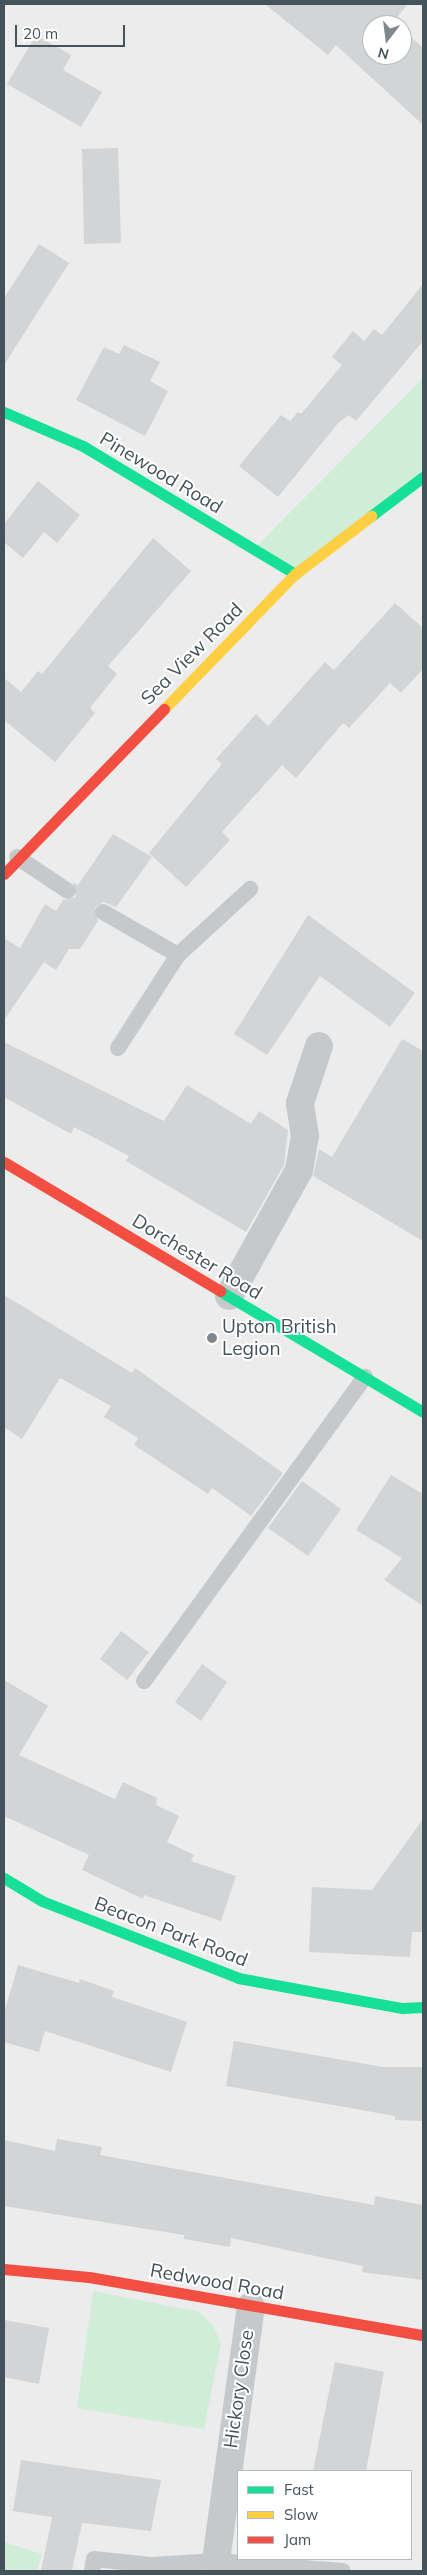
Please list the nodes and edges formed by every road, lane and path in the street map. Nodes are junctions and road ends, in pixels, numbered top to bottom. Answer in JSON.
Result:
{"nodes":[{"id":1,"x":4,"y":412,"type":"edge"},
{"id":2,"x":423,"y":477,"type":"edge"},
{"id":3,"x":295,"y":574,"type":"junction"},
{"id":4,"x":17,"y":857,"type":"junction"},
{"id":5,"x":4,"y":874,"type":"edge"},
{"id":6,"x":250,"y":889,"type":"dead end"},
{"id":7,"x":68,"y":891,"type":"dead end"},
{"id":8,"x":103,"y":912,"type":"dead end"},
{"id":9,"x":178,"y":955,"type":"junction"},
{"id":10,"x":319,"y":1046,"type":"dead end"},
{"id":11,"x":118,"y":1048,"type":"dead end"},
{"id":12,"x":4,"y":1162,"type":"edge"},
{"id":13,"x":228,"y":1296,"type":"junction"},
{"id":14,"x":365,"y":1377,"type":"junction"},
{"id":15,"x":423,"y":1412,"type":"edge"},
{"id":16,"x":144,"y":1681,"type":"dead end"},
{"id":17,"x":4,"y":1878,"type":"edge"},
{"id":18,"x":423,"y":2007,"type":"edge"},
{"id":19,"x":4,"y":2269,"type":"edge"},
{"id":20,"x":251,"y":2306,"type":"junction"},
{"id":21,"x":423,"y":2335,"type":"edge"},
{"id":22,"x":216,"y":2562,"type":"junction"},
{"id":23,"x":92,"y":2571,"type":"edge"},
{"id":24,"x":343,"y":2571,"type":"edge"}],
"edges":[{"from":1,"to":3,"type":"street","name":"Pinewood Road"},
{"from":2,"to":3,"type":"street","name":"Sea View Road"},
{"from":3,"to":4,"type":"street","name":"Sea View Road"},
{"from":4,"to":5,"type":"street","name":"Sea View Road"},
{"from":4,"to":7,"type":"lane"},
{"from":6,"to":9,"type":"lane"},
{"from":8,"to":9,"type":"lane"},
{"from":9,"to":11,"type":"lane"},
{"from":10,"to":13,"type":"street"},
{"from":12,"to":13,"type":"street","name":"Dorchester Road"},
{"from":13,"to":14,"type":"street","name":"Dorchester Road"},
{"from":14,"to":15,"type":"street","name":"Dorchester Road"},
{"from":14,"to":16,"type":"lane"},
{"from":17,"to":18,"type":"street","name":"Beacon Park Road"},
{"from":19,"to":20,"type":"street","name":"Redwood Road"},
{"from":20,"to":21,"type":"street","name":"Redwood Road"},
{"from":20,"to":22,"type":"street","name":"Hickory Close"},
{"from":22,"to":23,"type":"lane"},
{"from":22,"to":24,"type":"lane"}]}
